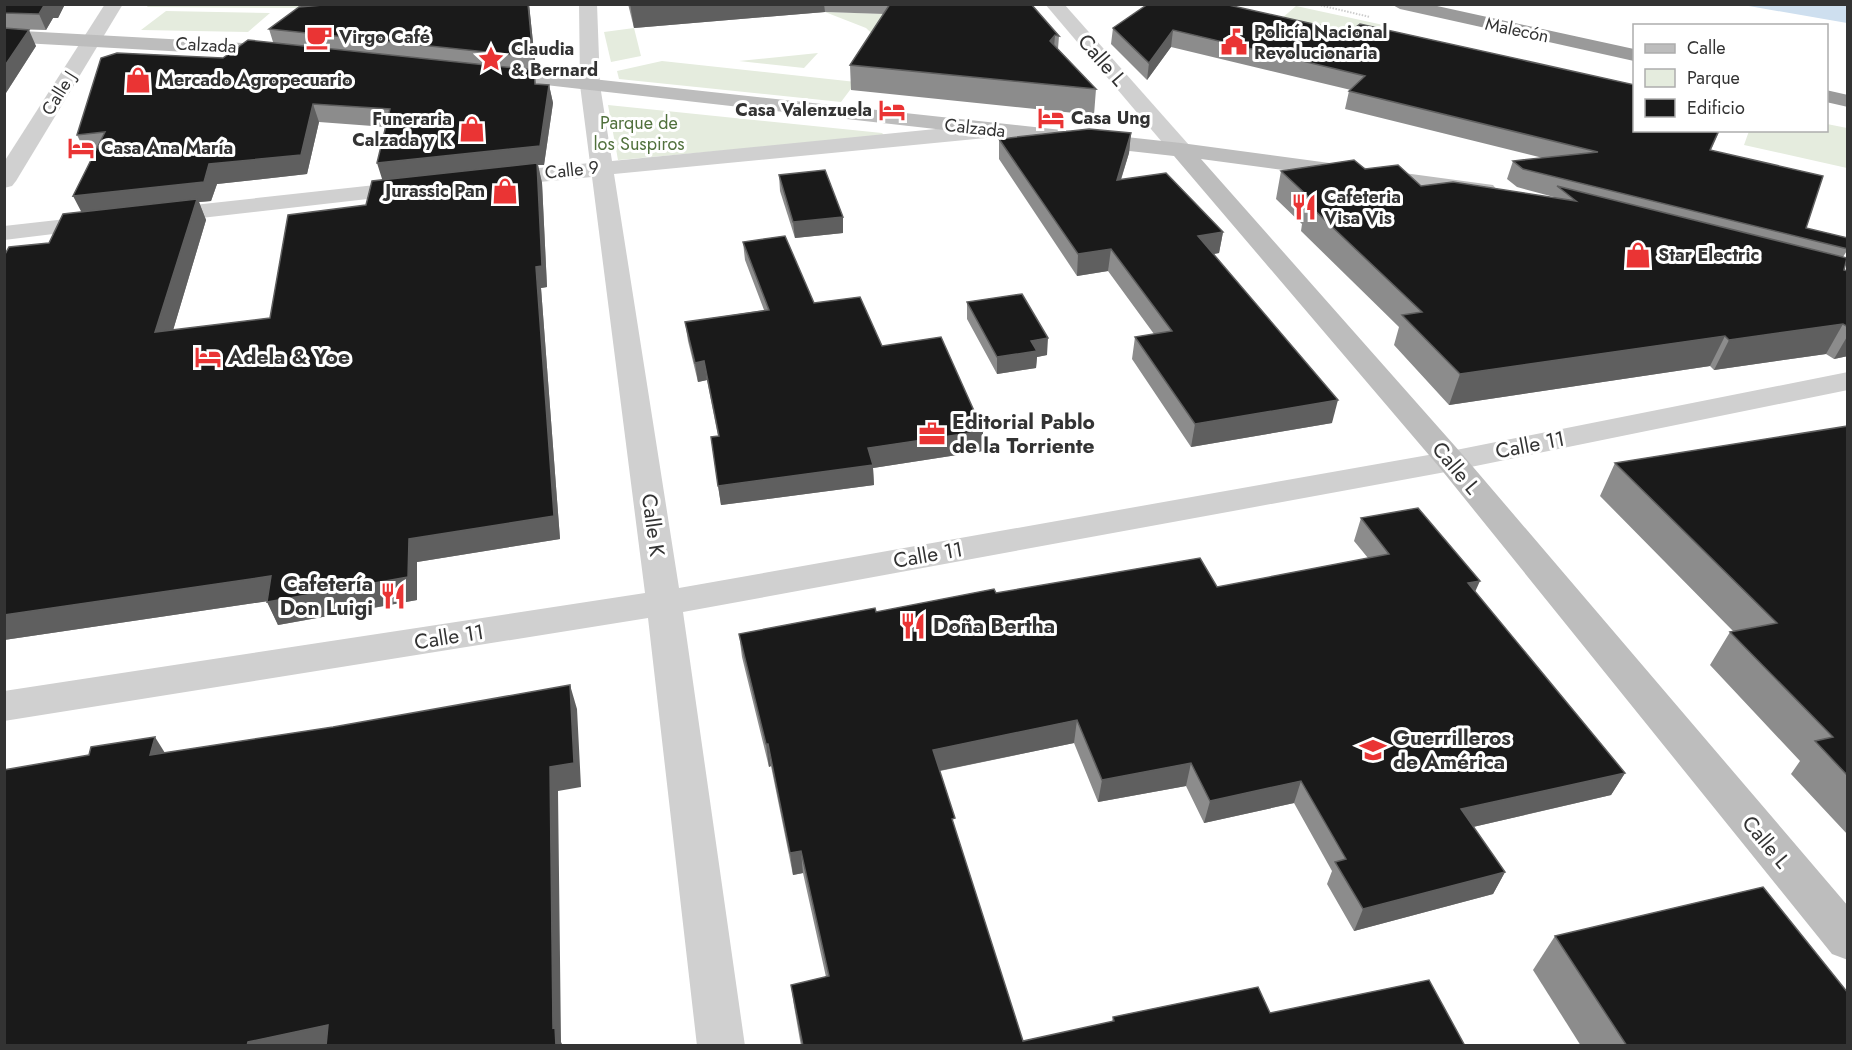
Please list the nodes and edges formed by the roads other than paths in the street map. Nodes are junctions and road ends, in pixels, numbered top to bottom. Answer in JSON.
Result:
{"nodes":[{"id":1,"x":114,"y":4,"type":"edge"},
{"id":2,"x":588,"y":4,"type":"edge"},
{"id":3,"x":1054,"y":4,"type":"edge"},
{"id":4,"x":1400,"y":4,"type":"edge"},
{"id":5,"x":4,"y":36,"type":"edge"},
{"id":6,"x":92,"y":39,"type":"junction"},
{"id":7,"x":296,"y":53,"type":"edge"},
{"id":8,"x":1633,"y":55,"type":"edge"},
{"id":9,"x":472,"y":72,"type":"edge"},
{"id":10,"x":590,"y":85,"type":"junction"},
{"id":11,"x":1828,"y":96,"type":"edge"},
{"id":12,"x":1848,"y":101,"type":"edge"},
{"id":13,"x":996,"y":130,"type":"junction"},
{"id":14,"x":1181,"y":150,"type":"junction"},
{"id":15,"x":602,"y":167,"type":"junction"},
{"id":16,"x":4,"y":181,"type":"edge"},
{"id":17,"x":473,"y":181,"type":"edge"},
{"id":18,"x":438,"y":185,"type":"edge"},
{"id":19,"x":1505,"y":194,"type":"edge"},
{"id":20,"x":4,"y":232,"type":"edge"},
{"id":21,"x":1848,"y":381,"type":"edge"},
{"id":22,"x":1451,"y":461,"type":"junction"},
{"id":23,"x":664,"y":603,"type":"junction"},
{"id":24,"x":4,"y":706,"type":"edge"},
{"id":25,"x":1848,"y":940,"type":"edge"},
{"id":26,"x":721,"y":1046,"type":"edge"}],
"edges":[{"from":1,"to":6,"type":"street","name":"Calle J"},
{"from":2,"to":10,"type":"street","name":"Calle K"},
{"from":3,"to":14,"type":"street","name":"Calle L"},
{"from":4,"to":8,"type":"highway","name":"Malecón"},
{"from":5,"to":6,"type":"main road","name":"Calzada"},
{"from":6,"to":7,"type":"main road","name":"Calzada"},
{"from":6,"to":16,"type":"street","name":"Calle J"},
{"from":9,"to":10,"type":"main road","name":"Calzada"},
{"from":10,"to":13,"type":"main road","name":"Calzada"},
{"from":10,"to":15,"type":"street","name":"Calle K"},
{"from":11,"to":12,"type":"highway"},
{"from":13,"to":14,"type":"main road","name":"Calzada"},
{"from":13,"to":15,"type":"street","name":"Calle 9"},
{"from":14,"to":19,"type":"main road","name":"Calzada"},
{"from":14,"to":22,"type":"main road","name":"Calle L"},
{"from":15,"to":17,"type":"street","name":"Calle 9"},
{"from":15,"to":23,"type":"street","name":"Calle K"},
{"from":18,"to":20,"type":"street"},
{"from":21,"to":22,"type":"street","name":"Calle 11"},
{"from":22,"to":23,"type":"street","name":"Calle 11"},
{"from":22,"to":25,"type":"main road","name":"Calle L"},
{"from":23,"to":24,"type":"street","name":"Calle 11"},
{"from":23,"to":26,"type":"street","name":"Calle K"}]}
